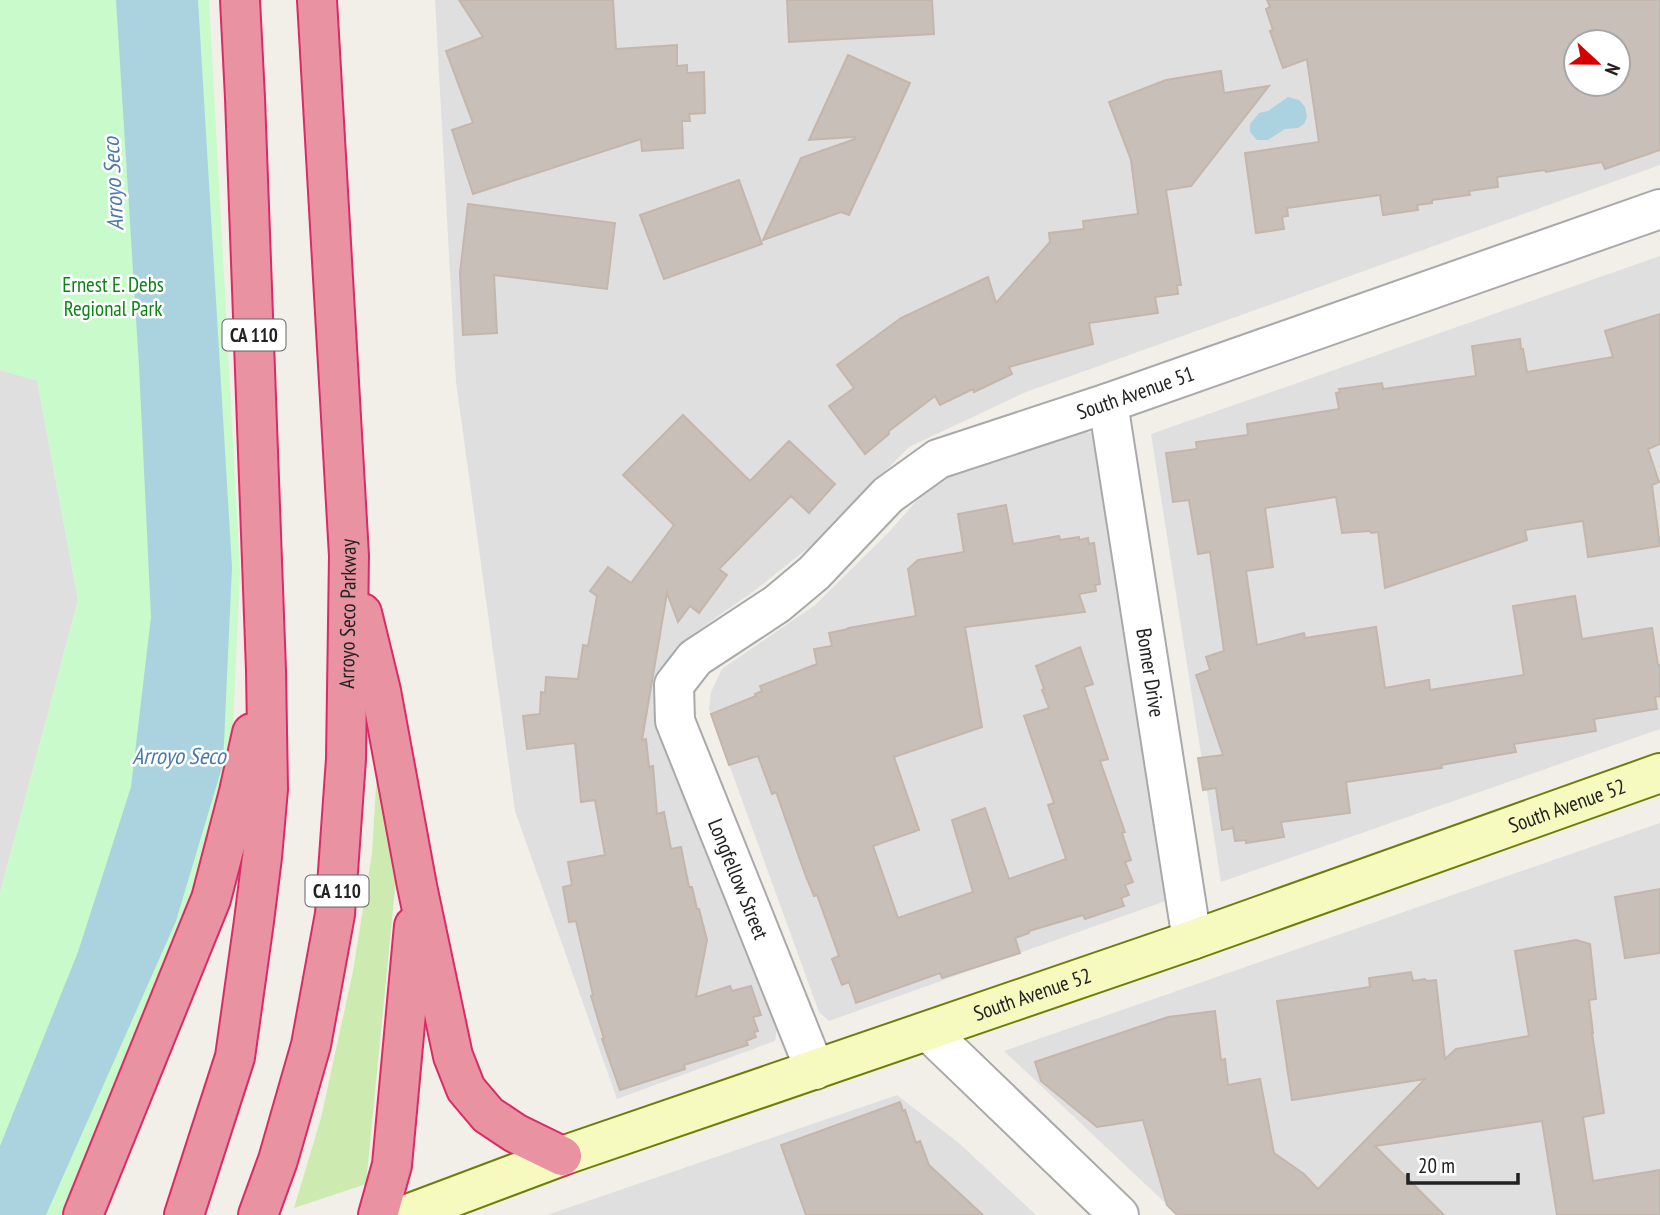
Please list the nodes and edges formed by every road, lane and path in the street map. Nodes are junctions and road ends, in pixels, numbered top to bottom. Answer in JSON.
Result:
{"nodes":[{"id":1,"x":240,"y":0,"type":"edge"},
{"id":2,"x":317,"y":0,"type":"edge"},
{"id":3,"x":1660,"y":208,"type":"edge"},
{"id":4,"x":1108,"y":403,"type":"junction"},
{"id":5,"x":349,"y":556,"type":"junction"},
{"id":6,"x":266,"y":670,"type":"junction"},
{"id":7,"x":674,"y":685,"type":"joint"},
{"id":8,"x":1660,"y":773,"type":"edge"},
{"id":9,"x":418,"y":886,"type":"junction"},
{"id":10,"x":1192,"y":940,"type":"junction"},
{"id":11,"x":928,"y":1031,"type":"junction"},
{"id":12,"x":815,"y":1070,"type":"junction"},
{"id":13,"x":562,"y":1156,"type":"junction"},
{"id":14,"x":83,"y":1215,"type":"edge"},
{"id":15,"x":184,"y":1215,"type":"edge"},
{"id":16,"x":258,"y":1215,"type":"edge"},
{"id":17,"x":378,"y":1215,"type":"edge"},
{"id":18,"x":405,"y":1215,"type":"edge"},
{"id":19,"x":1119,"y":1215,"type":"edge"}],
"edges":[{"from":1,"to":6,"type":"highway","number":"CA 110"},
{"from":2,"to":5,"type":"highway","name":"Arroyo Seco Parkway","number":"CA 110"},
{"from":3,"to":4,"type":"street","name":"South Avenue 51"},
{"from":4,"to":7,"type":"street","name":"South Avenue 51"},
{"from":4,"to":10,"type":"street","name":"Bomer Drive"},
{"from":5,"to":9,"type":"highway"},
{"from":5,"to":16,"type":"highway","name":"Arroyo Seco Parkway","number":"CA 110"},
{"from":6,"to":14,"type":"highway"},
{"from":6,"to":15,"type":"highway","number":"CA 110"},
{"from":7,"to":12,"type":"street","name":"Longfellow Street"},
{"from":8,"to":10,"type":"street","name":"South Avenue 52"},
{"from":9,"to":13,"type":"highway"},
{"from":9,"to":17,"type":"highway"},
{"from":10,"to":11,"type":"street","name":"South Avenue 52"},
{"from":11,"to":12,"type":"street","name":"South Avenue 52"},
{"from":11,"to":19,"type":"street"},
{"from":12,"to":13,"type":"street","name":"South Avenue 52"},
{"from":13,"to":18,"type":"street","name":"South Avenue 52"}]}
